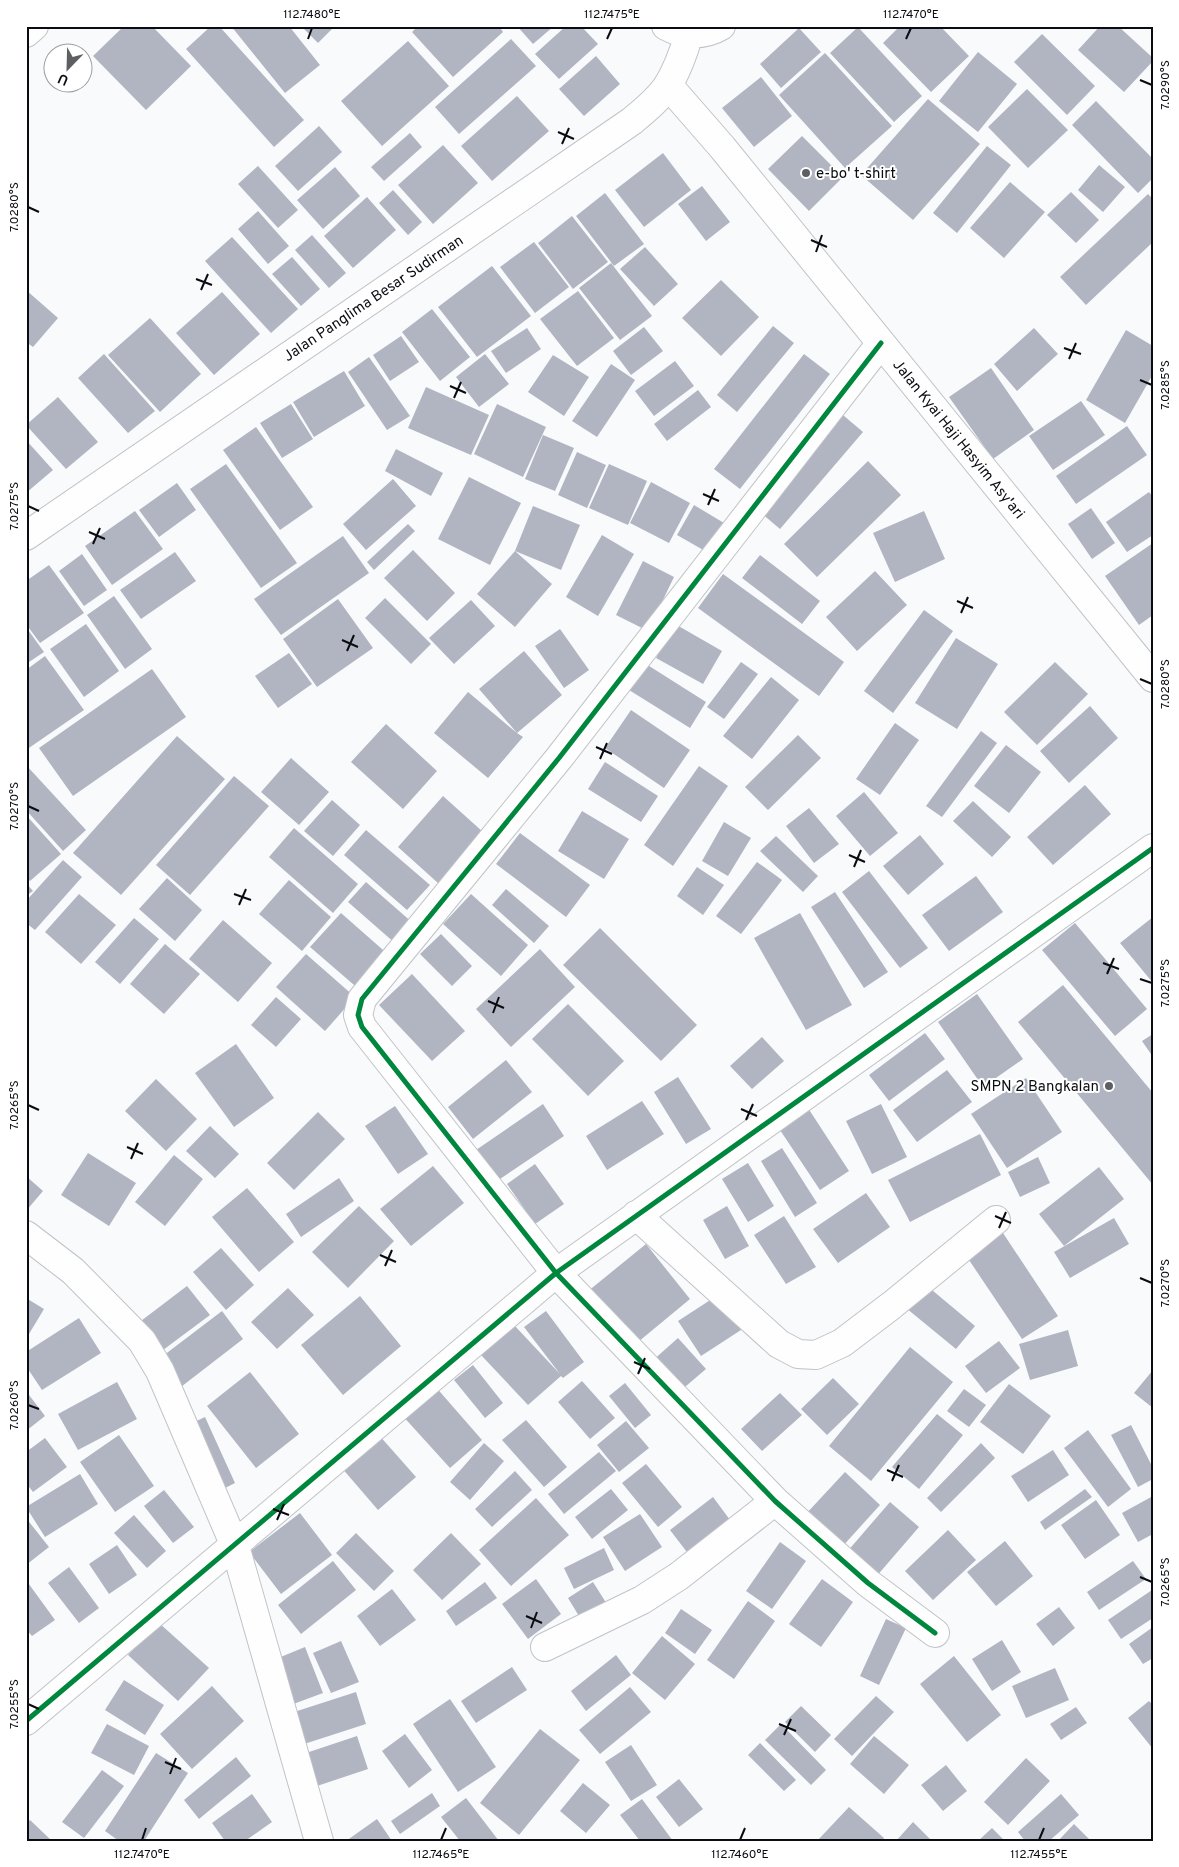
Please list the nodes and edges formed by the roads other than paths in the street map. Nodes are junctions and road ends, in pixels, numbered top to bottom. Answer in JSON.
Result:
{"nodes":[{"id":1,"x":34,"y":26,"type":"edge"},
{"id":2,"x":721,"y":26,"type":"edge"},
{"id":3,"x":678,"y":30,"type":"edge"},
{"id":4,"x":26,"y":33,"type":"edge"},
{"id":5,"x":668,"y":85,"type":"junction"},
{"id":6,"x":881,"y":343,"type":"junction"},
{"id":7,"x":26,"y":536,"type":"edge"},
{"id":8,"x":1153,"y":678,"type":"edge"},
{"id":9,"x":1153,"y":848,"type":"edge"},
{"id":10,"x":636,"y":1215,"type":"junction"},
{"id":11,"x":996,"y":1220,"type":"dead end"},
{"id":12,"x":26,"y":1235,"type":"edge"},
{"id":13,"x":556,"y":1273,"type":"junction"},
{"id":14,"x":774,"y":1501,"type":"junction"},
{"id":15,"x":235,"y":1546,"type":"junction"},
{"id":16,"x":935,"y":1633,"type":"dead end"},
{"id":17,"x":545,"y":1647,"type":"dead end"},
{"id":18,"x":26,"y":1721,"type":"edge"},
{"id":19,"x":318,"y":1841,"type":"edge"}],
"edges":[{"from":1,"to":4,"type":"street"},
{"from":2,"to":3,"type":"street"},
{"from":3,"to":5,"type":"street","name":"Jalan Panglima Besar Sudirman"},
{"from":5,"to":6,"type":"street","name":"Jalan Kyai Haji Hasyim Asy'ari"},
{"from":5,"to":7,"type":"street","name":"Jalan Panglima Besar Sudirman"},
{"from":6,"to":8,"type":"street","name":"Jalan Kyai Haji Hasyim Asy'ari"},
{"from":6,"to":13,"type":"street"},
{"from":9,"to":10,"type":"street"},
{"from":10,"to":11,"type":"street"},
{"from":10,"to":13,"type":"street"},
{"from":12,"to":15,"type":"street"},
{"from":13,"to":14,"type":"street"},
{"from":13,"to":15,"type":"street"},
{"from":14,"to":16,"type":"street"},
{"from":14,"to":17,"type":"street"},
{"from":15,"to":18,"type":"street"},
{"from":15,"to":19,"type":"street"}]}
